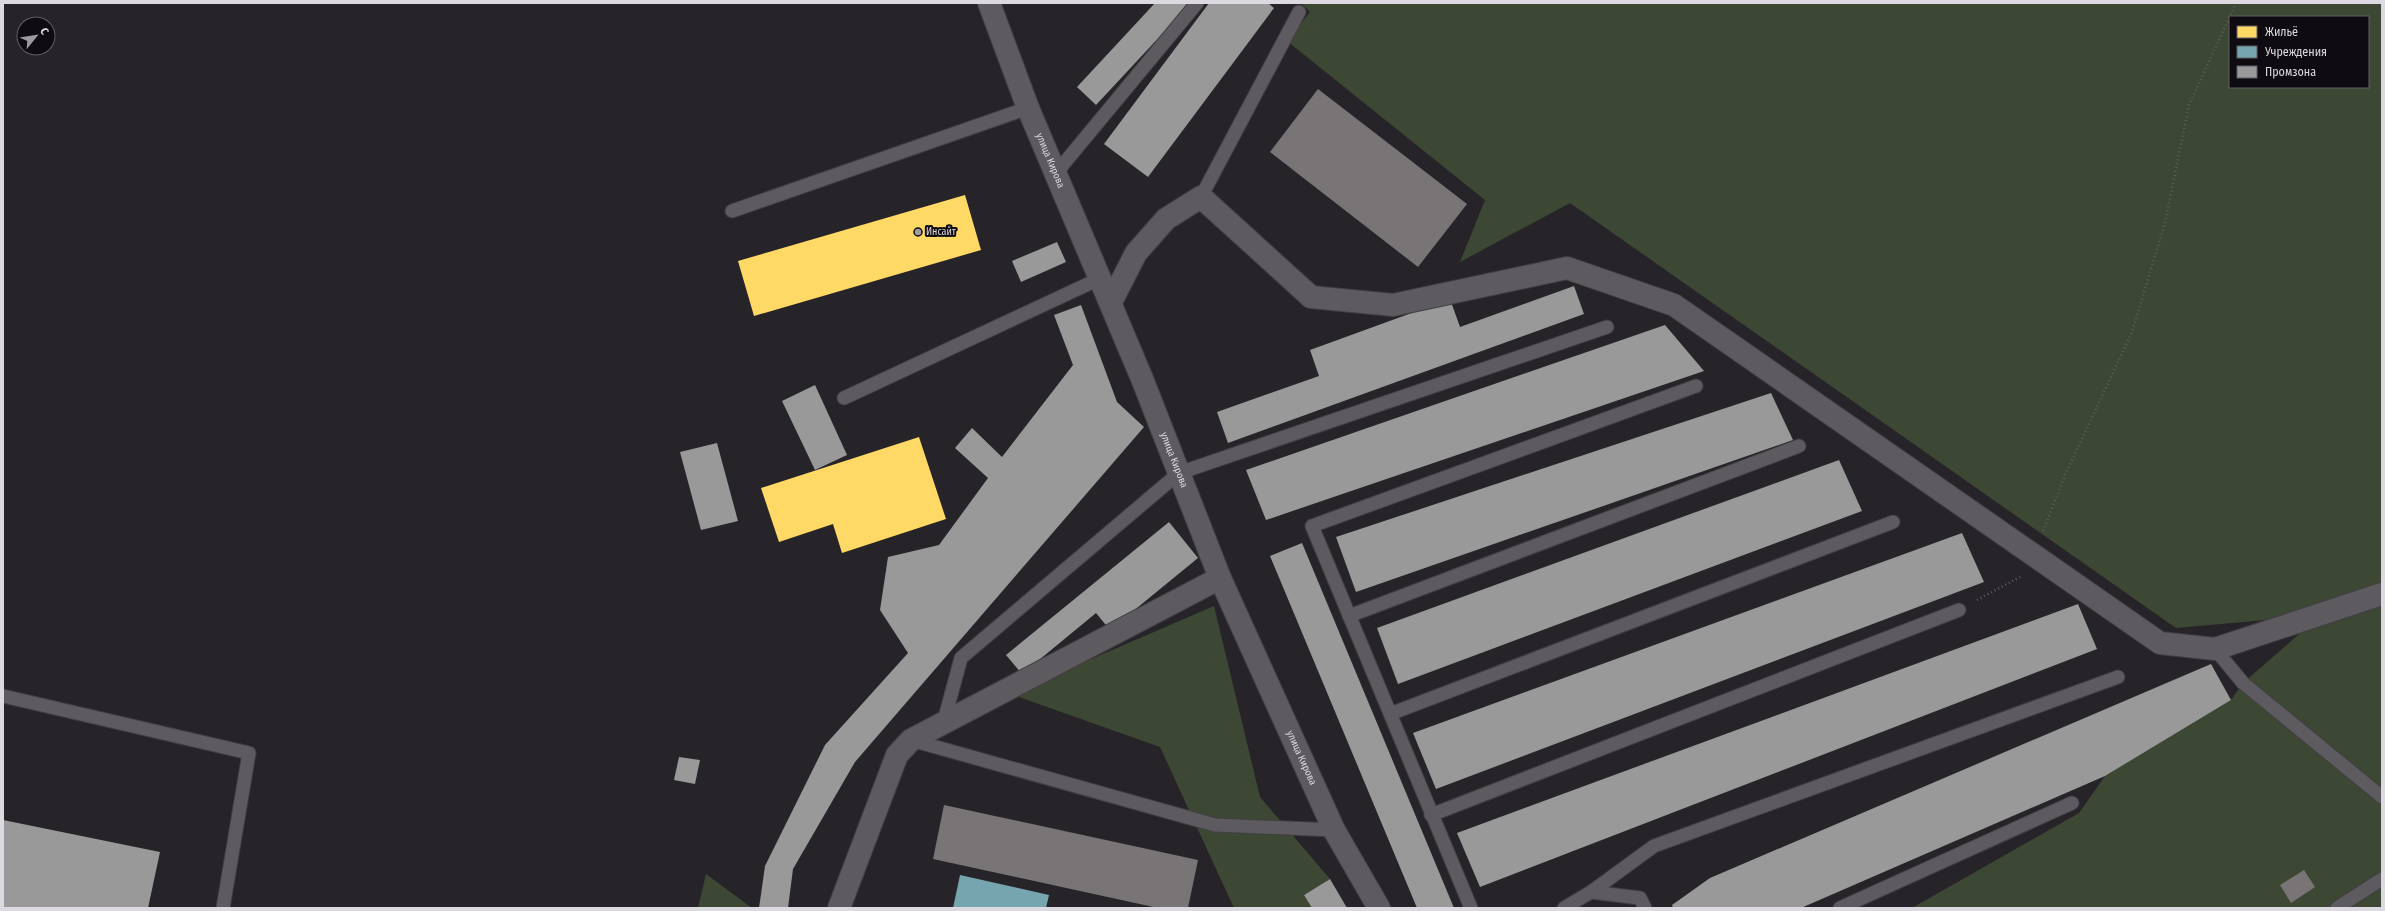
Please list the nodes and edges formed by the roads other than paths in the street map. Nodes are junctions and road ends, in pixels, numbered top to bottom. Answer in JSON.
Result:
{"nodes":[{"id":1,"x":989,"y":3,"type":"edge"},
{"id":2,"x":1196,"y":3,"type":"edge"},
{"id":3,"x":1299,"y":12,"type":"dead end"},
{"id":4,"x":1028,"y":108,"type":"junction"},
{"id":5,"x":1056,"y":173,"type":"junction"},
{"id":6,"x":1201,"y":197,"type":"junction"},
{"id":7,"x":732,"y":211,"type":"dead end"},
{"id":8,"x":1101,"y":278,"type":"junction"},
{"id":9,"x":1111,"y":302,"type":"junction"},
{"id":10,"x":1607,"y":327,"type":"dead end"},
{"id":11,"x":1696,"y":386,"type":"dead end"},
{"id":12,"x":844,"y":398,"type":"dead end"},
{"id":13,"x":1799,"y":446,"type":"dead end"},
{"id":14,"x":1179,"y":473,"type":"junction"},
{"id":15,"x":1893,"y":522,"type":"dead end"},
{"id":16,"x":1220,"y":578,"type":"junction"},
{"id":17,"x":2382,"y":594,"type":"edge"},
{"id":18,"x":1959,"y":610,"type":"road end"},
{"id":19,"x":1350,"y":616,"type":"junction"},
{"id":20,"x":2215,"y":650,"type":"junction"},
{"id":21,"x":2118,"y":677,"type":"dead end"},
{"id":22,"x":3,"y":696,"type":"edge"},
{"id":23,"x":1390,"y":714,"type":"junction"},
{"id":24,"x":944,"y":721,"type":"junction"},
{"id":25,"x":911,"y":740,"type":"junction"},
{"id":26,"x":2382,"y":796,"type":"edge"},
{"id":27,"x":2072,"y":803,"type":"dead end"},
{"id":28,"x":1431,"y":815,"type":"junction"},
{"id":29,"x":1334,"y":830,"type":"junction"},
{"id":30,"x":2382,"y":879,"type":"edge"},
{"id":31,"x":1592,"y":892,"type":"junction"},
{"id":32,"x":223,"y":908,"type":"edge"},
{"id":33,"x":839,"y":908,"type":"edge"},
{"id":34,"x":1379,"y":908,"type":"edge"},
{"id":35,"x":1471,"y":908,"type":"edge"},
{"id":36,"x":1564,"y":908,"type":"edge"},
{"id":37,"x":1645,"y":908,"type":"edge"},
{"id":38,"x":1840,"y":908,"type":"edge"},
{"id":39,"x":2337,"y":908,"type":"edge"}],
"edges":[{"from":1,"to":4,"type":"street","name":"улица Кирова"},
{"from":2,"to":5,"type":"lane"},
{"from":3,"to":6,"type":"lane"},
{"from":4,"to":5,"type":"street","name":"улица Кирова"},
{"from":4,"to":7,"type":"lane"},
{"from":5,"to":8,"type":"street","name":"улица Кирова"},
{"from":6,"to":9,"type":"street"},
{"from":6,"to":20,"type":"street"},
{"from":8,"to":9,"type":"street","name":"улица Кирова"},
{"from":8,"to":12,"type":"lane"},
{"from":9,"to":14,"type":"street","name":"улица Кирова"},
{"from":10,"to":14,"type":"lane"},
{"from":11,"to":19,"type":"lane"},
{"from":13,"to":19,"type":"lane"},
{"from":14,"to":16,"type":"street","name":"улица Кирова"},
{"from":14,"to":24,"type":"lane"},
{"from":15,"to":23,"type":"lane"},
{"from":16,"to":24,"type":"street"},
{"from":16,"to":29,"type":"street","name":"улица Кирова"},
{"from":17,"to":20,"type":"street"},
{"from":18,"to":28,"type":"lane"},
{"from":19,"to":23,"type":"lane"},
{"from":20,"to":26,"type":"lane"},
{"from":21,"to":31,"type":"lane"},
{"from":22,"to":32,"type":"lane"},
{"from":23,"to":28,"type":"lane"},
{"from":24,"to":25,"type":"street"},
{"from":25,"to":29,"type":"lane"},
{"from":25,"to":33,"type":"street"},
{"from":27,"to":38,"type":"lane"},
{"from":28,"to":35,"type":"lane"},
{"from":29,"to":34,"type":"street","name":"улица Кирова"},
{"from":30,"to":39,"type":"lane"},
{"from":31,"to":36,"type":"lane"},
{"from":31,"to":37,"type":"lane"}]}
